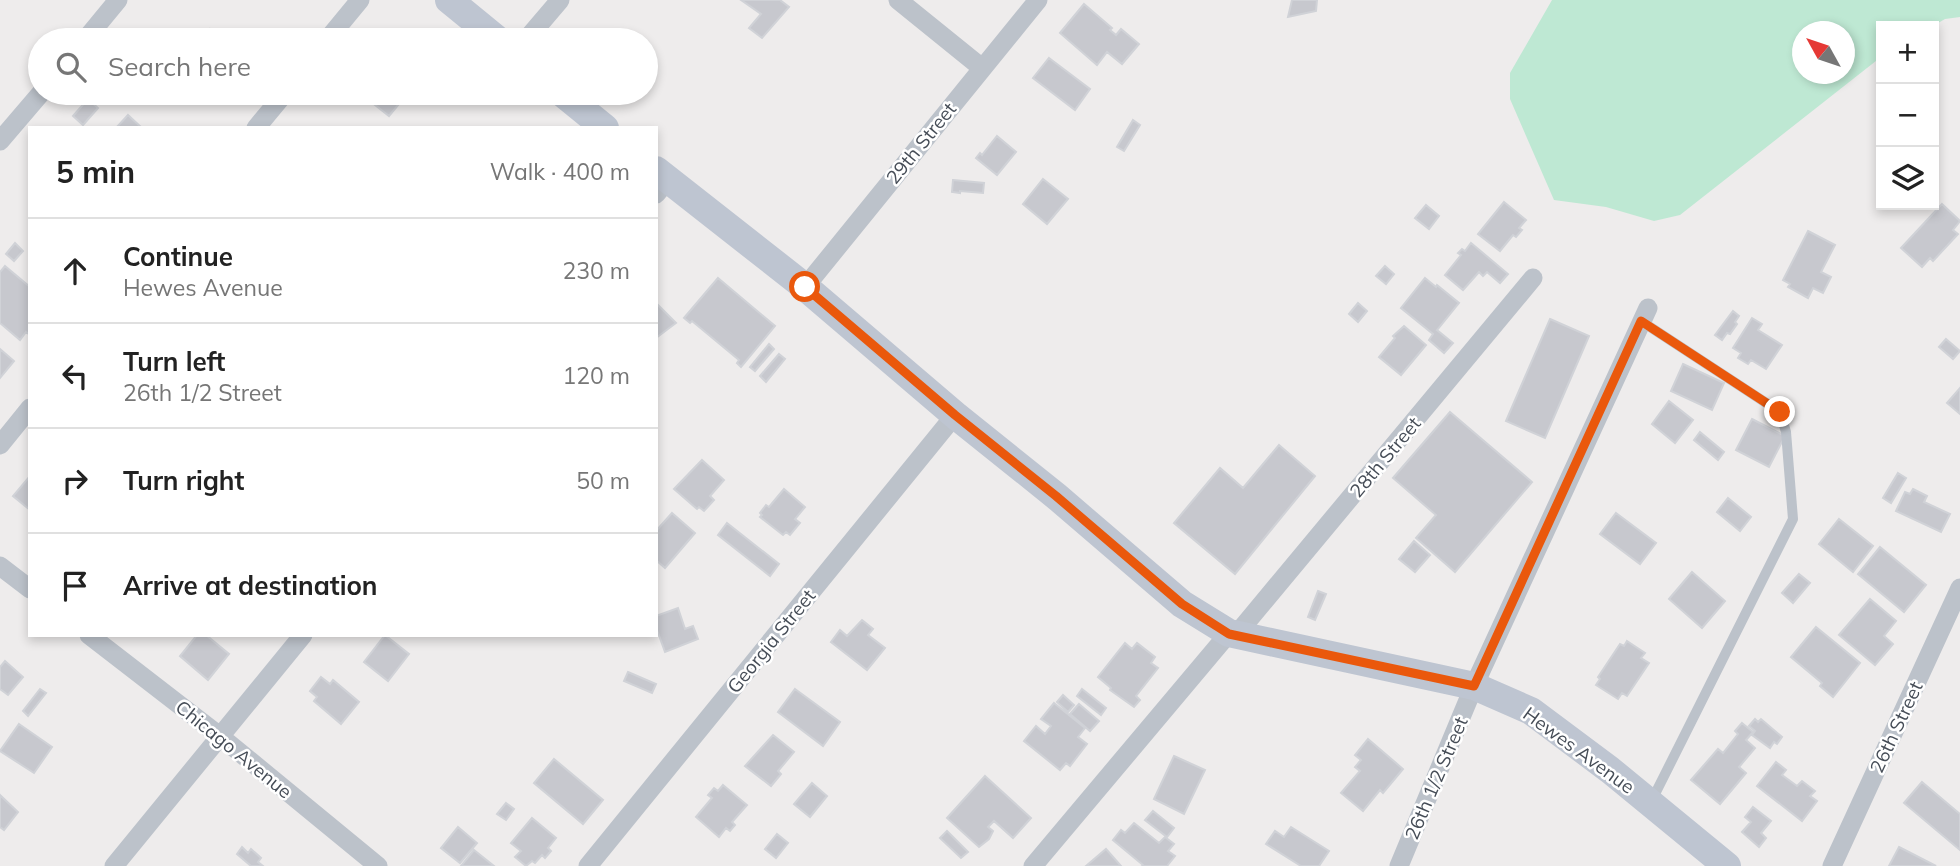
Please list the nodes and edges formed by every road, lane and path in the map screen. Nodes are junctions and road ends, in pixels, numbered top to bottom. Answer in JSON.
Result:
{"nodes":[{"id":1,"x":118,"y":0,"type":"edge"},
{"id":2,"x":360,"y":0,"type":"edge"},
{"id":3,"x":449,"y":0,"type":"edge"},
{"id":4,"x":560,"y":0,"type":"edge"},
{"id":5,"x":898,"y":0,"type":"edge"},
{"id":6,"x":1038,"y":0,"type":"edge"},
{"id":7,"x":95,"y":28,"type":"edge"},
{"id":8,"x":337,"y":28,"type":"edge"},
{"id":9,"x":483,"y":28,"type":"edge"},
{"id":10,"x":536,"y":28,"type":"edge"},
{"id":11,"x":982,"y":68,"type":"junction"},
{"id":12,"x":31,"y":105,"type":"edge"},
{"id":13,"x":275,"y":105,"type":"edge"},
{"id":14,"x":577,"y":105,"type":"edge"},
{"id":15,"x":258,"y":126,"type":"edge"},
{"id":16,"x":603,"y":126,"type":"edge"},
{"id":17,"x":0,"y":141,"type":"edge"},
{"id":18,"x":660,"y":182,"type":"edge"},
{"id":19,"x":1533,"y":278,"type":"dead end"},
{"id":20,"x":805,"y":287,"type":"junction"},
{"id":21,"x":1644,"y":315,"type":"joint"},
{"id":22,"x":28,"y":410,"type":"edge"},
{"id":23,"x":955,"y":415,"type":"junction"},
{"id":24,"x":0,"y":445,"type":"edge"},
{"id":25,"x":0,"y":566,"type":"edge"},
{"id":26,"x":28,"y":587,"type":"edge"},
{"id":27,"x":1960,"y":588,"type":"edge"},
{"id":28,"x":1233,"y":634,"type":"junction"},
{"id":29,"x":92,"y":637,"type":"edge"},
{"id":30,"x":301,"y":637,"type":"edge"},
{"id":31,"x":1474,"y":686,"type":"junction"},
{"id":32,"x":221,"y":737,"type":"junction"},
{"id":33,"x":1651,"y":803,"type":"junction"},
{"id":34,"x":114,"y":866,"type":"edge"},
{"id":35,"x":378,"y":866,"type":"edge"},
{"id":36,"x":588,"y":866,"type":"edge"},
{"id":37,"x":1033,"y":866,"type":"edge"},
{"id":38,"x":1399,"y":866,"type":"edge"},
{"id":39,"x":1727,"y":866,"type":"edge"},
{"id":40,"x":1832,"y":866,"type":"edge"}],
"edges":[{"from":1,"to":7,"type":"street"},
{"from":2,"to":8,"type":"street"},
{"from":3,"to":9,"type":"main road"},
{"from":4,"to":10,"type":"street"},
{"from":5,"to":11,"type":"street"},
{"from":6,"to":11,"type":"street","name":"29th Street"},
{"from":11,"to":20,"type":"street","name":"29th Street"},
{"from":12,"to":17,"type":"street"},
{"from":13,"to":15,"type":"street"},
{"from":14,"to":16,"type":"main road"},
{"from":18,"to":20,"type":"main road","name":"Hewes Avenue"},
{"from":19,"to":28,"type":"street","name":"28th Street"},
{"from":20,"to":23,"type":"main road","name":"Hewes Avenue"},
{"from":21,"to":31,"type":"street","name":"26th 1/2 Street"},
{"from":21,"to":33,"type":"lane"},
{"from":22,"to":24,"type":"street"},
{"from":23,"to":28,"type":"main road","name":"Hewes Avenue"},
{"from":23,"to":36,"type":"street","name":"Georgia Street"},
{"from":25,"to":26,"type":"street"},
{"from":27,"to":40,"type":"street","name":"26th Street"},
{"from":28,"to":31,"type":"main road","name":"Hewes Avenue"},
{"from":28,"to":37,"type":"street","name":"28th Street"},
{"from":29,"to":32,"type":"street","name":"Chicago Avenue"},
{"from":30,"to":32,"type":"street"},
{"from":31,"to":33,"type":"main road","name":"Hewes Avenue"},
{"from":31,"to":38,"type":"street","name":"26th 1/2 Street"},
{"from":32,"to":34,"type":"street"},
{"from":32,"to":35,"type":"street","name":"Chicago Avenue"},
{"from":33,"to":39,"type":"main road","name":"Hewes Avenue"}]}
